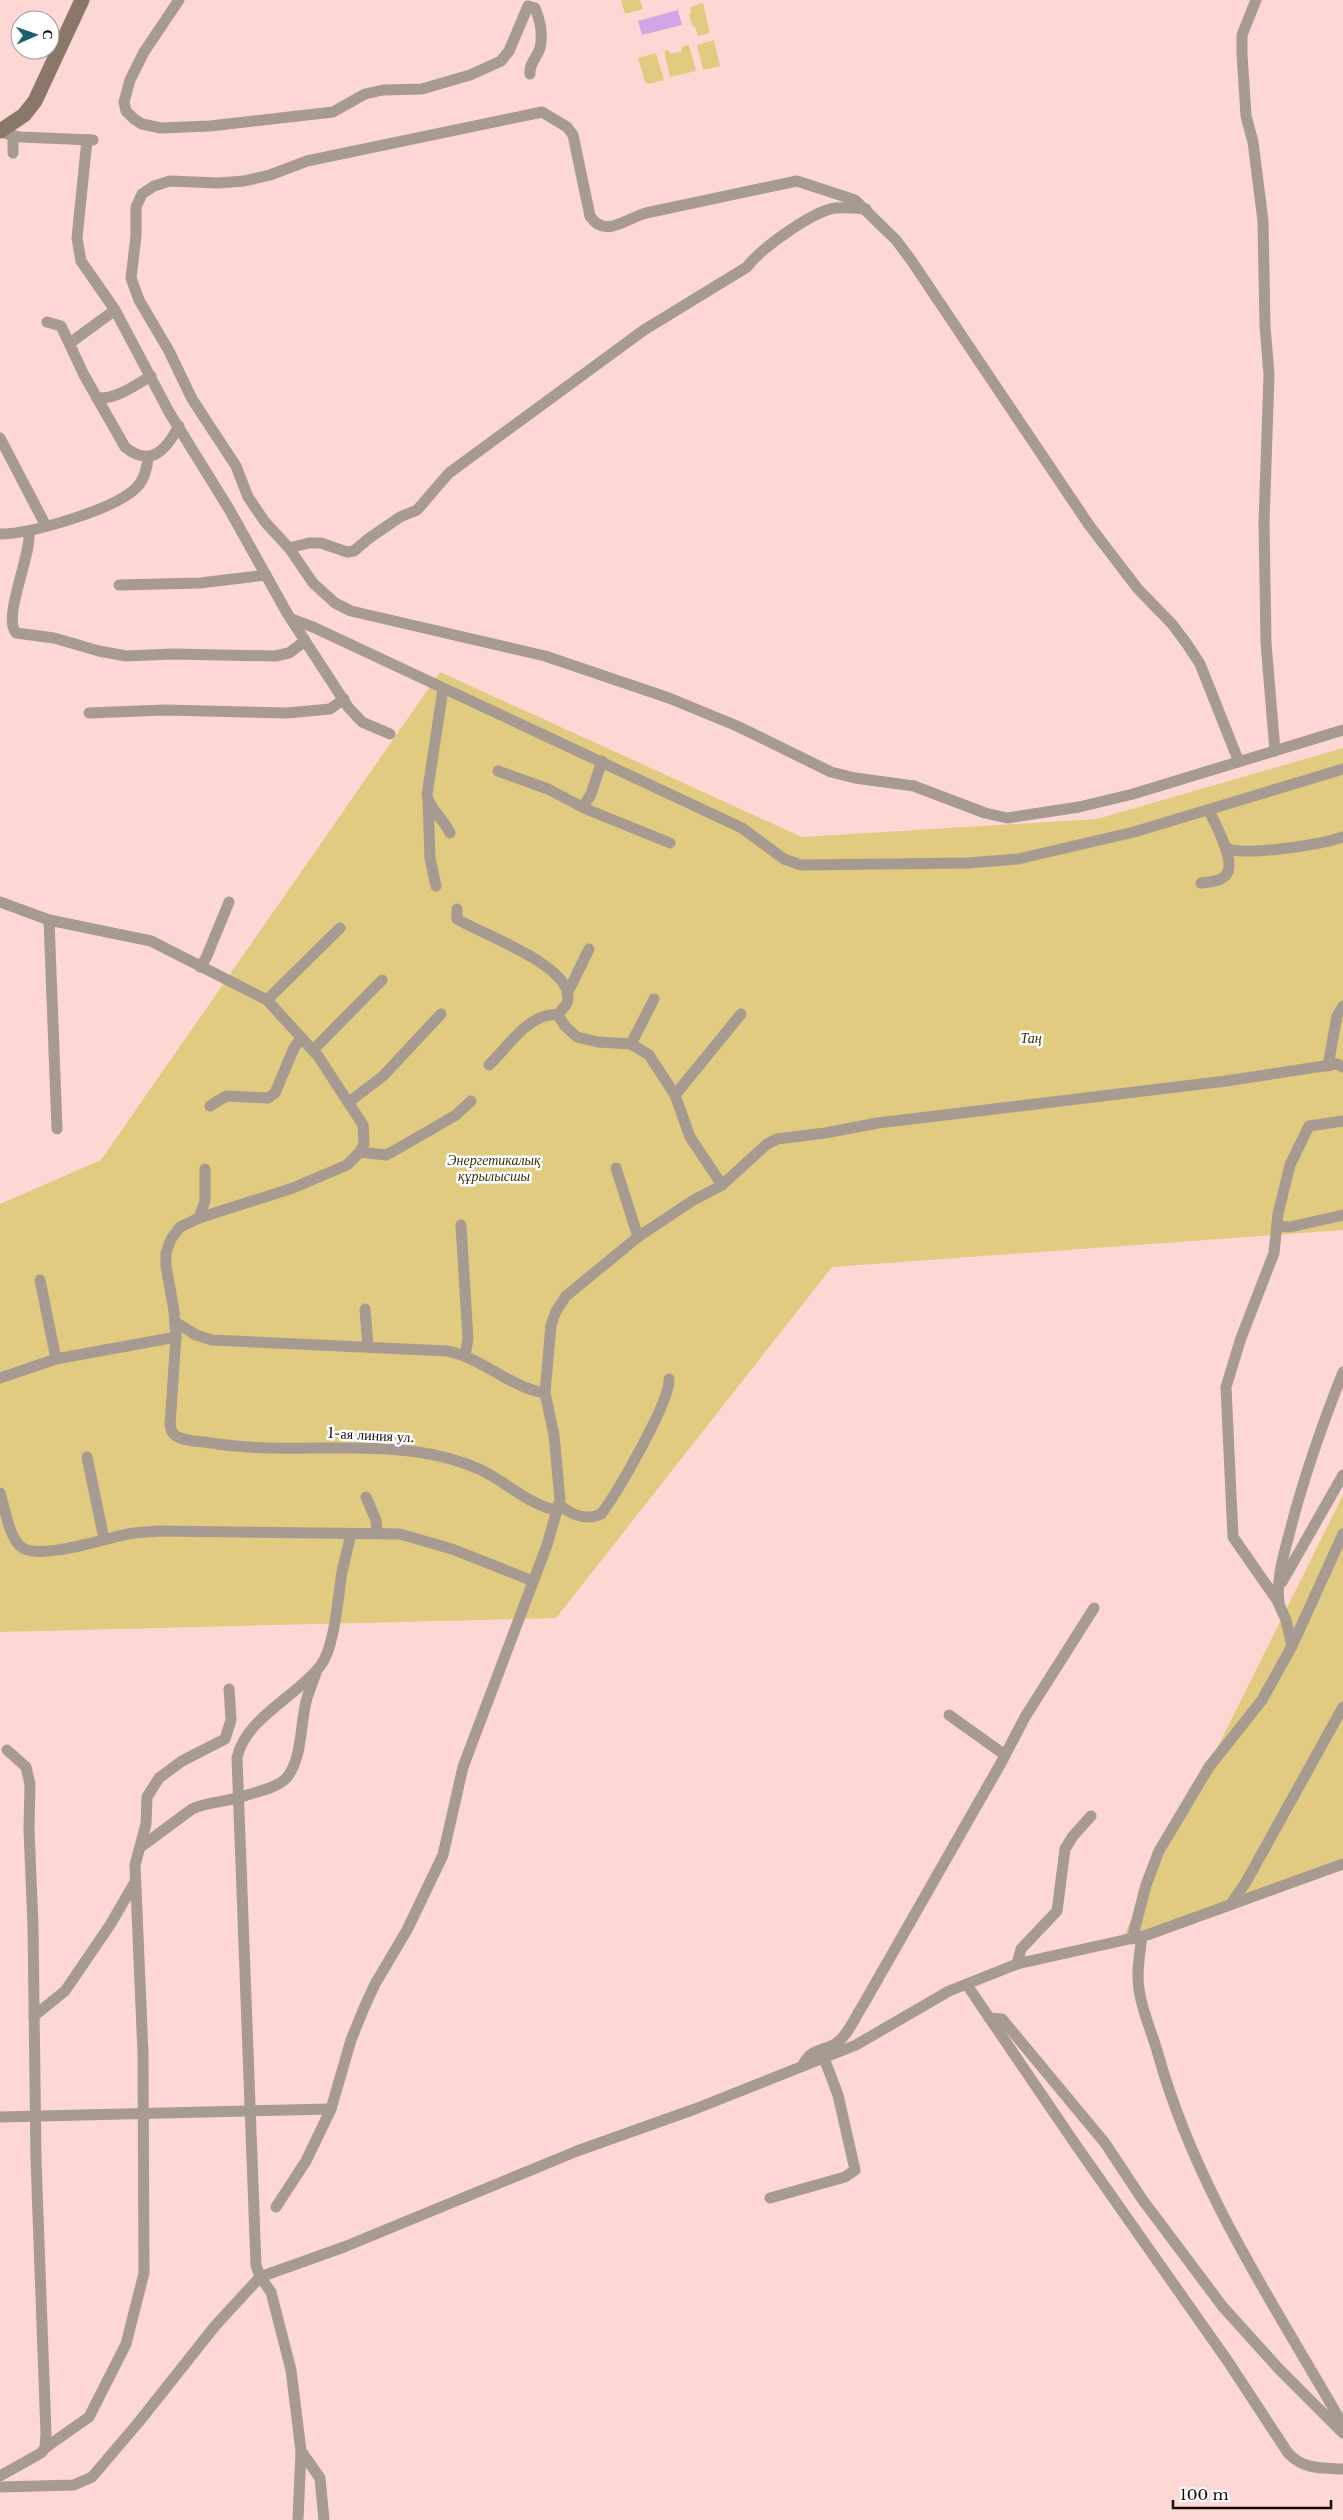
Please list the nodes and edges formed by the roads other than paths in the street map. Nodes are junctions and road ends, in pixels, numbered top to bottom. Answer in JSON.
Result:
{"nodes":[{"id":1,"x":82,"y":0,"type":"edge"},
{"id":2,"x":179,"y":0,"type":"edge"},
{"id":3,"x":1256,"y":0,"type":"edge"},
{"id":4,"x":530,"y":74,"type":"dead end"},
{"id":5,"x":4,"y":133,"type":"edge"},
{"id":6,"x":13,"y":153,"type":"dead end"},
{"id":7,"x":866,"y":209,"type":"junction"},
{"id":8,"x":115,"y":310,"type":"junction"},
{"id":9,"x":47,"y":322,"type":"dead end"},
{"id":10,"x":70,"y":343,"type":"junction"},
{"id":11,"x":151,"y":376,"type":"junction"},
{"id":12,"x":97,"y":398,"type":"junction"},
{"id":13,"x":178,"y":426,"type":"junction"},
{"id":14,"x":0,"y":438,"type":"edge"},
{"id":15,"x":148,"y":458,"type":"junction"},
{"id":16,"x":46,"y":526,"type":"junction"},
{"id":17,"x":29,"y":531,"type":"junction"},
{"id":18,"x":0,"y":534,"type":"edge"},
{"id":19,"x":289,"y":548,"type":"junction"},
{"id":20,"x":266,"y":575,"type":"junction"},
{"id":21,"x":119,"y":585,"type":"dead end"},
{"id":22,"x":291,"y":619,"type":"junction"},
{"id":23,"x":305,"y":641,"type":"junction"},
{"id":24,"x":443,"y":689,"type":"junction"},
{"id":25,"x":344,"y":699,"type":"junction"},
{"id":26,"x":89,"y":713,"type":"dead end"},
{"id":27,"x":1343,"y":730,"type":"edge"},
{"id":28,"x":390,"y":734,"type":"dead end"},
{"id":29,"x":1275,"y":751,"type":"junction"},
{"id":30,"x":602,"y":762,"type":"junction"},
{"id":31,"x":1239,"y":762,"type":"junction"},
{"id":32,"x":1343,"y":769,"type":"edge"},
{"id":33,"x":498,"y":771,"type":"dead end"},
{"id":34,"x":428,"y":800,"type":"junction"},
{"id":35,"x":583,"y":807,"type":"junction"},
{"id":36,"x":1209,"y":811,"type":"junction"},
{"id":37,"x":450,"y":832,"type":"dead end"},
{"id":38,"x":1343,"y":837,"type":"edge"},
{"id":39,"x":670,"y":843,"type":"dead end"},
{"id":40,"x":1224,"y":847,"type":"junction"},
{"id":41,"x":1201,"y":883,"type":"dead end"},
{"id":42,"x":436,"y":886,"type":"dead end"},
{"id":43,"x":0,"y":902,"type":"edge"},
{"id":44,"x":229,"y":902,"type":"dead end"},
{"id":45,"x":457,"y":909,"type":"dead end"},
{"id":46,"x":48,"y":920,"type":"junction"},
{"id":47,"x":340,"y":928,"type":"dead end"},
{"id":48,"x":589,"y":949,"type":"dead end"},
{"id":49,"x":200,"y":967,"type":"junction"},
{"id":50,"x":382,"y":980,"type":"dead end"},
{"id":51,"x":567,"y":994,"type":"junction"},
{"id":52,"x":654,"y":998,"type":"dead end"},
{"id":53,"x":267,"y":1000,"type":"junction"},
{"id":54,"x":1343,"y":1006,"type":"edge"},
{"id":55,"x":441,"y":1014,"type":"dead end"},
{"id":56,"x":741,"y":1014,"type":"dead end"},
{"id":57,"x":558,"y":1015,"type":"junction"},
{"id":58,"x":301,"y":1038,"type":"junction"},
{"id":59,"x":632,"y":1044,"type":"junction"},
{"id":60,"x":313,"y":1050,"type":"junction"},
{"id":61,"x":489,"y":1065,"type":"dead end"},
{"id":62,"x":1328,"y":1066,"type":"junction"},
{"id":63,"x":1343,"y":1068,"type":"edge"},
{"id":64,"x":675,"y":1095,"type":"junction"},
{"id":65,"x":470,"y":1101,"type":"dead end"},
{"id":66,"x":350,"y":1102,"type":"junction"},
{"id":67,"x":210,"y":1106,"type":"dead end"},
{"id":68,"x":1343,"y":1121,"type":"edge"},
{"id":69,"x":57,"y":1129,"type":"dead end"},
{"id":70,"x":360,"y":1152,"type":"junction"},
{"id":71,"x":616,"y":1168,"type":"dead end"},
{"id":72,"x":206,"y":1169,"type":"dead end"},
{"id":73,"x":722,"y":1185,"type":"junction"},
{"id":74,"x":1343,"y":1215,"type":"edge"},
{"id":75,"x":199,"y":1218,"type":"junction"},
{"id":76,"x":460,"y":1225,"type":"dead end"},
{"id":77,"x":1277,"y":1226,"type":"junction"},
{"id":78,"x":638,"y":1237,"type":"junction"},
{"id":79,"x":40,"y":1280,"type":"dead end"},
{"id":80,"x":365,"y":1309,"type":"dead end"},
{"id":81,"x":175,"y":1322,"type":"junction"},
{"id":82,"x":176,"y":1337,"type":"junction"},
{"id":83,"x":368,"y":1347,"type":"junction"},
{"id":84,"x":465,"y":1355,"type":"junction"},
{"id":85,"x":56,"y":1360,"type":"junction"},
{"id":86,"x":1343,"y":1372,"type":"edge"},
{"id":87,"x":0,"y":1378,"type":"edge"},
{"id":88,"x":669,"y":1379,"type":"dead end"},
{"id":89,"x":545,"y":1393,"type":"junction"},
{"id":90,"x":87,"y":1456,"type":"dead end"},
{"id":91,"x":1343,"y":1475,"type":"edge"},
{"id":92,"x":1339,"y":1487,"type":"edge"},
{"id":93,"x":0,"y":1493,"type":"edge"},
{"id":94,"x":366,"y":1497,"type":"dead end"},
{"id":95,"x":558,"y":1507,"type":"junction"},
{"id":96,"x":377,"y":1533,"type":"junction"},
{"id":97,"x":351,"y":1534,"type":"junction"},
{"id":98,"x":1343,"y":1534,"type":"edge"},
{"id":99,"x":104,"y":1539,"type":"junction"},
{"id":100,"x":533,"y":1581,"type":"junction"},
{"id":101,"x":1278,"y":1591,"type":"junction"},
{"id":102,"x":1280,"y":1606,"type":"junction"},
{"id":103,"x":1094,"y":1608,"type":"dead end"},
{"id":104,"x":1292,"y":1646,"type":"junction"},
{"id":105,"x":317,"y":1669,"type":"junction"},
{"id":106,"x":228,"y":1689,"type":"dead end"},
{"id":107,"x":1343,"y":1707,"type":"edge"},
{"id":108,"x":949,"y":1715,"type":"dead end"},
{"id":109,"x":7,"y":1750,"type":"dead end"},
{"id":110,"x":1006,"y":1755,"type":"junction"},
{"id":111,"x":240,"y":1798,"type":"junction"},
{"id":112,"x":1091,"y":1816,"type":"dead end"},
{"id":113,"x":142,"y":1846,"type":"junction"},
{"id":114,"x":1343,"y":1864,"type":"edge"},
{"id":115,"x":135,"y":1882,"type":"junction"},
{"id":116,"x":1231,"y":1904,"type":"junction"},
{"id":117,"x":1137,"y":1938,"type":"junction"},
{"id":118,"x":1018,"y":1964,"type":"junction"},
{"id":119,"x":967,"y":1985,"type":"junction"},
{"id":120,"x":34,"y":2016,"type":"junction"},
{"id":121,"x":990,"y":2018,"type":"junction"},
{"id":122,"x":824,"y":2058,"type":"junction"},
{"id":123,"x":803,"y":2065,"type":"junction"},
{"id":124,"x":331,"y":2109,"type":"junction"},
{"id":125,"x":252,"y":2112,"type":"junction"},
{"id":126,"x":143,"y":2113,"type":"junction"},
{"id":127,"x":36,"y":2116,"type":"junction"},
{"id":128,"x":0,"y":2117,"type":"edge"},
{"id":129,"x":770,"y":2198,"type":"dead end"},
{"id":130,"x":276,"y":2207,"type":"dead end"},
{"id":131,"x":260,"y":2277,"type":"junction"},
{"id":132,"x":1343,"y":2425,"type":"edge"},
{"id":133,"x":1343,"y":2432,"type":"edge"},
{"id":134,"x":45,"y":2448,"type":"junction"},
{"id":135,"x":301,"y":2451,"type":"junction"},
{"id":136,"x":1343,"y":2469,"type":"edge"},
{"id":137,"x":0,"y":2476,"type":"edge"},
{"id":138,"x":0,"y":2486,"type":"edge"},
{"id":139,"x":298,"y":2520,"type":"edge"},
{"id":140,"x":324,"y":2520,"type":"edge"}],
"edges":[{"from":1,"to":5,"type":"main road"},
{"from":2,"to":4,"type":"street"},
{"from":3,"to":29,"type":"street"},
{"from":5,"to":6,"type":"street"},
{"from":5,"to":8,"type":"street"},
{"from":7,"to":19,"type":"street"},
{"from":7,"to":19,"type":"street"},
{"from":7,"to":31,"type":"street"},
{"from":8,"to":10,"type":"street"},
{"from":8,"to":11,"type":"street"},
{"from":9,"to":10,"type":"street"},
{"from":10,"to":12,"type":"street"},
{"from":11,"to":12,"type":"street"},
{"from":11,"to":13,"type":"street"},
{"from":12,"to":15,"type":"street"},
{"from":13,"to":15,"type":"street"},
{"from":13,"to":20,"type":"street"},
{"from":14,"to":16,"type":"street"},
{"from":15,"to":16,"type":"street"},
{"from":16,"to":17,"type":"street"},
{"from":17,"to":18,"type":"street"},
{"from":17,"to":23,"type":"street"},
{"from":19,"to":31,"type":"street"},
{"from":20,"to":21,"type":"street"},
{"from":20,"to":22,"type":"street"},
{"from":22,"to":23,"type":"street"},
{"from":22,"to":24,"type":"street"},
{"from":23,"to":25,"type":"street"},
{"from":24,"to":30,"type":"street"},
{"from":24,"to":34,"type":"street"},
{"from":25,"to":26,"type":"street"},
{"from":25,"to":28,"type":"street"},
{"from":27,"to":29,"type":"street"},
{"from":29,"to":31,"type":"street"},
{"from":30,"to":35,"type":"street"},
{"from":30,"to":36,"type":"street"},
{"from":32,"to":36,"type":"street"},
{"from":33,"to":35,"type":"street"},
{"from":34,"to":37,"type":"street"},
{"from":34,"to":42,"type":"street"},
{"from":35,"to":39,"type":"street"},
{"from":36,"to":40,"type":"street"},
{"from":38,"to":40,"type":"street"},
{"from":40,"to":41,"type":"street"},
{"from":43,"to":46,"type":"street"},
{"from":44,"to":49,"type":"street"},
{"from":45,"to":51,"type":"street"},
{"from":46,"to":49,"type":"street"},
{"from":46,"to":69,"type":"street"},
{"from":47,"to":53,"type":"street"},
{"from":48,"to":51,"type":"street"},
{"from":49,"to":53,"type":"street"},
{"from":50,"to":60,"type":"street"},
{"from":51,"to":57,"type":"street"},
{"from":52,"to":59,"type":"street"},
{"from":53,"to":58,"type":"street"},
{"from":54,"to":62,"type":"street"},
{"from":55,"to":66,"type":"street"},
{"from":56,"to":64,"type":"street"},
{"from":57,"to":59,"type":"street"},
{"from":57,"to":61,"type":"street"},
{"from":58,"to":60,"type":"street"},
{"from":58,"to":67,"type":"street"},
{"from":59,"to":64,"type":"street"},
{"from":60,"to":66,"type":"street"},
{"from":62,"to":63,"type":"street"},
{"from":62,"to":73,"type":"street"},
{"from":64,"to":73,"type":"street"},
{"from":65,"to":70,"type":"street"},
{"from":66,"to":70,"type":"street"},
{"from":68,"to":77,"type":"street"},
{"from":70,"to":75,"type":"street"},
{"from":71,"to":78,"type":"street"},
{"from":72,"to":75,"type":"street"},
{"from":73,"to":78,"type":"street"},
{"from":74,"to":77,"type":"street"},
{"from":75,"to":81,"type":"street"},
{"from":76,"to":84,"type":"street"},
{"from":77,"to":102,"type":"street"},
{"from":78,"to":89,"type":"street"},
{"from":79,"to":85,"type":"street"},
{"from":80,"to":83,"type":"street"},
{"from":81,"to":82,"type":"street"},
{"from":81,"to":83,"type":"street"},
{"from":82,"to":85,"type":"street"},
{"from":82,"to":95,"type":"street","name":"1-ая линия ул."},
{"from":83,"to":84,"type":"street"},
{"from":84,"to":89,"type":"street"},
{"from":85,"to":87,"type":"street"},
{"from":86,"to":101,"type":"street"},
{"from":88,"to":95,"type":"street","name":"1-ая линия ул."},
{"from":89,"to":95,"type":"street"},
{"from":90,"to":99,"type":"street"},
{"from":91,"to":92,"type":"street"},
{"from":92,"to":101,"type":"street"},
{"from":93,"to":99,"type":"street"},
{"from":94,"to":96,"type":"street"},
{"from":95,"to":100,"type":"street"},
{"from":96,"to":97,"type":"street"},
{"from":96,"to":100,"type":"street"},
{"from":97,"to":99,"type":"street"},
{"from":97,"to":105,"type":"street"},
{"from":98,"to":104,"type":"street"},
{"from":100,"to":124,"type":"street"},
{"from":101,"to":102,"type":"street"},
{"from":102,"to":104,"type":"street"},
{"from":103,"to":110,"type":"street"},
{"from":104,"to":117,"type":"street"},
{"from":105,"to":111,"type":"street"},
{"from":105,"to":111,"type":"street"},
{"from":106,"to":113,"type":"street"},
{"from":107,"to":116,"type":"street"},
{"from":108,"to":110,"type":"street"},
{"from":109,"to":120,"type":"street"},
{"from":110,"to":123,"type":"street"},
{"from":111,"to":113,"type":"street"},
{"from":111,"to":125,"type":"street"},
{"from":112,"to":118,"type":"street"},
{"from":113,"to":115,"type":"street"},
{"from":114,"to":116,"type":"street"},
{"from":115,"to":120,"type":"street"},
{"from":115,"to":126,"type":"street"},
{"from":116,"to":117,"type":"street"},
{"from":117,"to":118,"type":"street"},
{"from":117,"to":132,"type":"street"},
{"from":118,"to":119,"type":"street"},
{"from":119,"to":121,"type":"street"},
{"from":119,"to":122,"type":"street"},
{"from":120,"to":127,"type":"street"},
{"from":121,"to":133,"type":"street"},
{"from":121,"to":136,"type":"street"},
{"from":122,"to":123,"type":"street"},
{"from":122,"to":129,"type":"street"},
{"from":123,"to":131,"type":"street"},
{"from":124,"to":125,"type":"street"},
{"from":124,"to":130,"type":"street"},
{"from":125,"to":126,"type":"street"},
{"from":125,"to":131,"type":"street"},
{"from":126,"to":127,"type":"street"},
{"from":126,"to":134,"type":"street"},
{"from":127,"to":128,"type":"street"},
{"from":127,"to":134,"type":"street"},
{"from":131,"to":135,"type":"street"},
{"from":131,"to":138,"type":"street"},
{"from":134,"to":137,"type":"street"},
{"from":135,"to":139,"type":"street"},
{"from":135,"to":140,"type":"street"}]}
